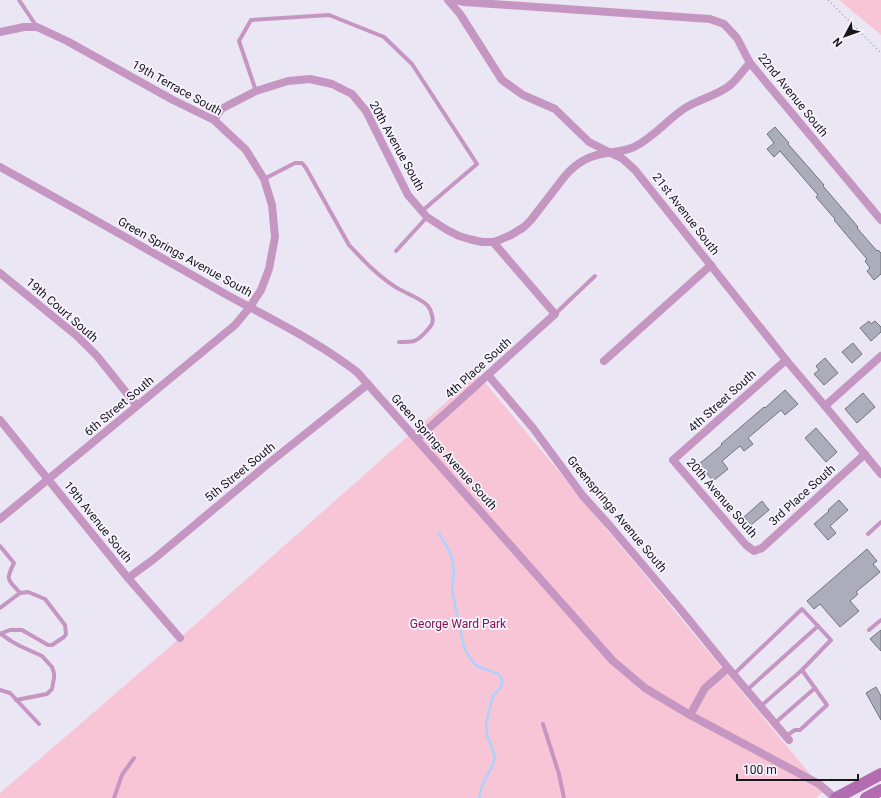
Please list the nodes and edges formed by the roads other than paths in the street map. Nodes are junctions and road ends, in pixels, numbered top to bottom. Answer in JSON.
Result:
{"nodes":[{"id":1,"x":19,"y":0,"type":"edge"},
{"id":2,"x":448,"y":0,"type":"edge"},
{"id":3,"x":456,"y":0,"type":"edge"},
{"id":4,"x":37,"y":28,"type":"junction"},
{"id":5,"x":0,"y":32,"type":"edge"},
{"id":6,"x":750,"y":63,"type":"junction"},
{"id":7,"x":256,"y":91,"type":"junction"},
{"id":8,"x":214,"y":120,"type":"junction"},
{"id":9,"x":610,"y":153,"type":"junction"},
{"id":10,"x":0,"y":167,"type":"edge"},
{"id":11,"x":264,"y":179,"type":"junction"},
{"id":12,"x":424,"y":214,"type":"junction"},
{"id":13,"x":881,"y":220,"type":"edge"},
{"id":14,"x":493,"y":242,"type":"junction"},
{"id":15,"x":396,"y":251,"type":"dead end"},
{"id":16,"x":711,"y":265,"type":"junction"},
{"id":17,"x":0,"y":273,"type":"edge"},
{"id":18,"x":595,"y":276,"type":"dead end"},
{"id":19,"x":250,"y":307,"type":"junction"},
{"id":20,"x":555,"y":314,"type":"junction"},
{"id":21,"x":399,"y":342,"type":"dead end"},
{"id":22,"x":881,"y":356,"type":"edge"},
{"id":23,"x":786,"y":360,"type":"junction"},
{"id":24,"x":604,"y":361,"type":"dead end"},
{"id":25,"x":488,"y":375,"type":"junction"},
{"id":26,"x":368,"y":384,"type":"junction"},
{"id":27,"x":137,"y":406,"type":"junction"},
{"id":28,"x":825,"y":406,"type":"junction"},
{"id":29,"x":0,"y":420,"type":"edge"},
{"id":30,"x":417,"y":439,"type":"junction"},
{"id":31,"x":865,"y":454,"type":"junction"},
{"id":32,"x":673,"y":460,"type":"joint"},
{"id":33,"x":881,"y":474,"type":"edge"},
{"id":34,"x":48,"y":480,"type":"junction"},
{"id":35,"x":0,"y":520,"type":"edge"},
{"id":36,"x":881,"y":522,"type":"edge"},
{"id":37,"x":868,"y":534,"type":"dead end"},
{"id":38,"x":0,"y":546,"type":"edge"},
{"id":39,"x":754,"y":551,"type":"joint"},
{"id":40,"x":128,"y":578,"type":"junction"},
{"id":41,"x":20,"y":593,"type":"junction"},
{"id":42,"x":0,"y":608,"type":"edge"},
{"id":43,"x":881,"y":620,"type":"edge"},
{"id":44,"x":818,"y":626,"type":"junction"},
{"id":45,"x":869,"y":630,"type":"dead end"},
{"id":46,"x":1,"y":634,"type":"edge"},
{"id":47,"x":180,"y":638,"type":"dead end"},
{"id":48,"x":802,"y":670,"type":"junction"},
{"id":49,"x":731,"y":672,"type":"junction"},
{"id":50,"x":814,"y":688,"type":"junction"},
{"id":51,"x":0,"y":690,"type":"edge"},
{"id":52,"x":746,"y":690,"type":"junction"},
{"id":53,"x":16,"y":700,"type":"junction"},
{"id":54,"x":760,"y":706,"type":"junction"},
{"id":55,"x":690,"y":715,"type":"junction"},
{"id":56,"x":775,"y":723,"type":"junction"},
{"id":57,"x":39,"y":724,"type":"dead end"},
{"id":58,"x":543,"y":724,"type":"dead end"},
{"id":59,"x":788,"y":738,"type":"joint"},
{"id":60,"x":134,"y":758,"type":"dead end"},
{"id":61,"x":881,"y":774,"type":"edge"},
{"id":62,"x":881,"y":790,"type":"edge"},
{"id":63,"x":114,"y":798,"type":"edge"},
{"id":64,"x":564,"y":798,"type":"edge"},
{"id":65,"x":835,"y":798,"type":"edge"},
{"id":66,"x":866,"y":798,"type":"edge"}],
"edges":[{"from":1,"to":4,"type":"lane"},
{"from":2,"to":9,"type":"street","name":"21st Avenue South"},
{"from":3,"to":6,"type":"street","name":"22nd Avenue South"},
{"from":4,"to":5,"type":"street","name":"19th Terrace South"},
{"from":4,"to":8,"type":"street","name":"19th Terrace South"},
{"from":6,"to":9,"type":"street"},
{"from":6,"to":13,"type":"street","name":"22nd Avenue South"},
{"from":7,"to":8,"type":"street","name":"20th Avenue South"},
{"from":7,"to":12,"type":"street","name":"20th Avenue South"},
{"from":7,"to":12,"type":"lane"},
{"from":8,"to":11,"type":"street","name":"19th Terrace South"},
{"from":9,"to":14,"type":"street"},
{"from":9,"to":16,"type":"street","name":"21st Avenue South"},
{"from":10,"to":19,"type":"street","name":"Green Springs Avenue South"},
{"from":11,"to":19,"type":"street","name":"19th Terrace South"},
{"from":11,"to":21,"type":"lane"},
{"from":12,"to":14,"type":"street","name":"20th Avenue South"},
{"from":12,"to":15,"type":"lane"},
{"from":14,"to":20,"type":"street"},
{"from":16,"to":23,"type":"street","name":"21st Avenue South"},
{"from":16,"to":24,"type":"street"},
{"from":17,"to":27,"type":"street","name":"19th Court South"},
{"from":18,"to":20,"type":"lane"},
{"from":19,"to":26,"type":"street","name":"Green Springs Avenue South"},
{"from":19,"to":27,"type":"street","name":"6th Street South"},
{"from":20,"to":25,"type":"street","name":"4th Place South"},
{"from":22,"to":28,"type":"street"},
{"from":23,"to":28,"type":"street","name":"21st Avenue South"},
{"from":23,"to":32,"type":"street","name":"4th Street South"},
{"from":25,"to":30,"type":"street","name":"4th Place South"},
{"from":25,"to":49,"type":"street","name":"Greensprings Avenue South"},
{"from":26,"to":30,"type":"street","name":"Green Springs Avenue South"},
{"from":26,"to":40,"type":"street","name":"5th Street South"},
{"from":27,"to":34,"type":"street","name":"6th Street South"},
{"from":28,"to":31,"type":"street","name":"21st Avenue South"},
{"from":29,"to":34,"type":"street","name":"19th Avenue South"},
{"from":30,"to":55,"type":"street","name":"Green Springs Avenue South"},
{"from":31,"to":33,"type":"street","name":"21st Avenue South"},
{"from":31,"to":39,"type":"street","name":"3rd Place South"},
{"from":32,"to":39,"type":"street","name":"20th Avenue South"},
{"from":34,"to":35,"type":"street","name":"6th Street South"},
{"from":34,"to":40,"type":"street","name":"19th Avenue South"},
{"from":36,"to":37,"type":"lane"},
{"from":38,"to":41,"type":"lane"},
{"from":40,"to":47,"type":"street","name":"19th Avenue South"},
{"from":41,"to":42,"type":"lane"},
{"from":41,"to":46,"type":"lane"},
{"from":43,"to":45,"type":"lane"},
{"from":44,"to":48,"type":"lane"},
{"from":44,"to":49,"type":"lane"},
{"from":44,"to":52,"type":"lane"},
{"from":46,"to":53,"type":"lane"},
{"from":48,"to":50,"type":"lane"},
{"from":48,"to":54,"type":"lane"},
{"from":49,"to":52,"type":"street","name":"Greensprings Avenue South"},
{"from":49,"to":55,"type":"street"},
{"from":50,"to":56,"type":"lane"},
{"from":50,"to":59,"type":"lane"},
{"from":51,"to":53,"type":"lane"},
{"from":52,"to":54,"type":"street","name":"Greensprings Avenue South"},
{"from":53,"to":57,"type":"lane"},
{"from":54,"to":56,"type":"street","name":"Greensprings Avenue South"},
{"from":55,"to":65,"type":"street","name":"Green Springs Avenue South"},
{"from":56,"to":59,"type":"street","name":"Greensprings Avenue South"},
{"from":58,"to":64,"type":"lane"},
{"from":60,"to":63,"type":"lane"},
{"from":61,"to":65,"type":"main road"},
{"from":62,"to":66,"type":"main road"}]}
